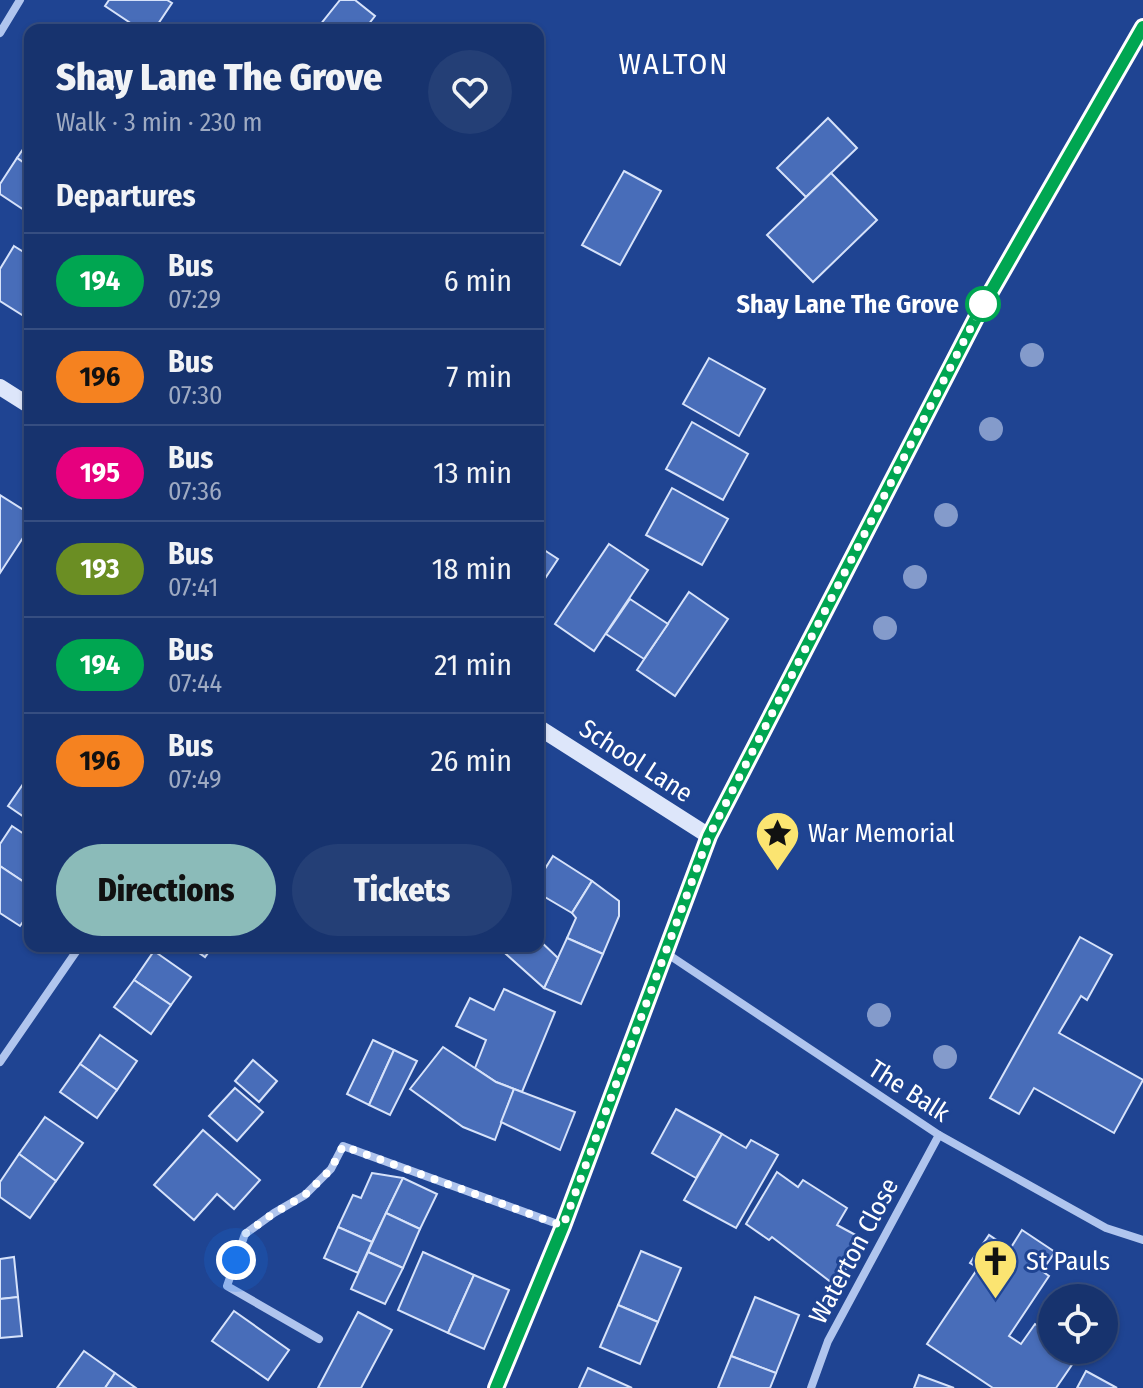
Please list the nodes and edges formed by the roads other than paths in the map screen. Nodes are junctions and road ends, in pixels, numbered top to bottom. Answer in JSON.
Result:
{"nodes":[{"id":1,"x":20,"y":0,"type":"edge"},
{"id":2,"x":1143,"y":27,"type":"edge"},
{"id":3,"x":0,"y":33,"type":"edge"},
{"id":4,"x":0,"y":387,"type":"edge"},
{"id":5,"x":24,"y":402,"type":"edge"},
{"id":6,"x":544,"y":731,"type":"edge"},
{"id":7,"x":709,"y":836,"type":"junction"},
{"id":8,"x":76,"y":952,"type":"edge"},
{"id":9,"x":666,"y":953,"type":"junction"},
{"id":10,"x":0,"y":1062,"type":"edge"},
{"id":11,"x":939,"y":1135,"type":"junction"},
{"id":12,"x":563,"y":1226,"type":"junction"},
{"id":13,"x":1143,"y":1240,"type":"edge"},
{"id":14,"x":319,"y":1339,"type":"dead end"},
{"id":15,"x":496,"y":1388,"type":"edge"},
{"id":16,"x":811,"y":1388,"type":"edge"}],
"edges":[{"from":1,"to":3,"type":"street"},
{"from":2,"to":7,"type":"main road"},
{"from":4,"to":5,"type":"main road"},
{"from":6,"to":7,"type":"main road","name":"School Lane"},
{"from":7,"to":9,"type":"main road"},
{"from":8,"to":10,"type":"street"},
{"from":9,"to":11,"type":"street","name":"The Balk"},
{"from":9,"to":12,"type":"main road"},
{"from":11,"to":13,"type":"street","name":"The Balk"},
{"from":11,"to":16,"type":"street","name":"Waterton Close"},
{"from":12,"to":14,"type":"street"},
{"from":12,"to":15,"type":"main road"}]}
